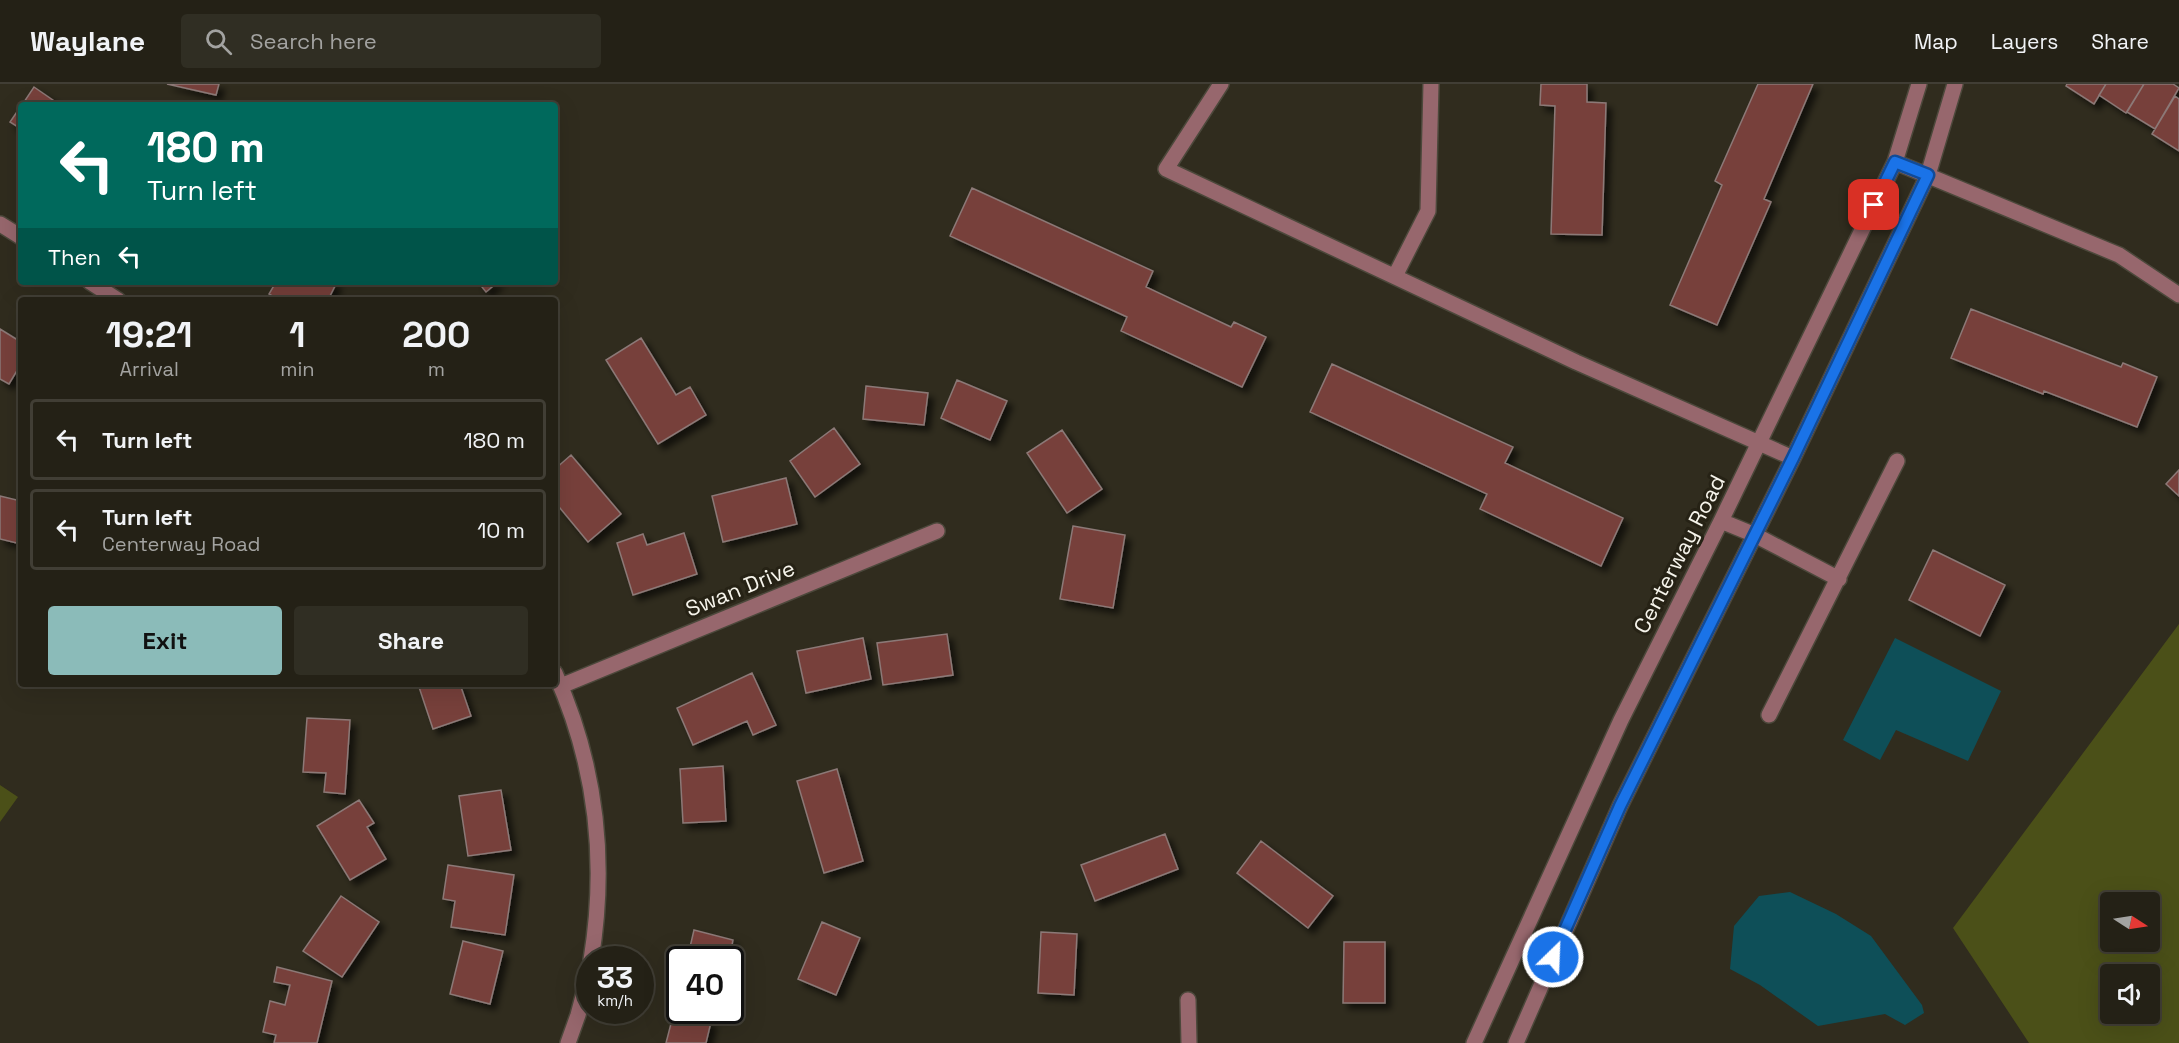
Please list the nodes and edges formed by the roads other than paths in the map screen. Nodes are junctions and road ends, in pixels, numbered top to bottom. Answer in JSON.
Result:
{"nodes":[{"id":1,"x":1221,"y":84,"type":"edge"},
{"id":2,"x":1431,"y":84,"type":"edge"},
{"id":3,"x":1919,"y":84,"type":"edge"},
{"id":4,"x":1954,"y":84,"type":"edge"},
{"id":5,"x":1895,"y":162,"type":"junction"},
{"id":6,"x":1928,"y":175,"type":"junction"},
{"id":7,"x":0,"y":224,"type":"edge"},
{"id":8,"x":18,"y":235,"type":"edge"},
{"id":9,"x":1395,"y":276,"type":"junction"},
{"id":10,"x":95,"y":285,"type":"edge"},
{"id":11,"x":2179,"y":295,"type":"edge"},
{"id":12,"x":113,"y":297,"type":"edge"},
{"id":13,"x":1759,"y":442,"type":"junction"},
{"id":14,"x":1793,"y":458,"type":"junction"},
{"id":15,"x":1898,"y":461,"type":"dead end"},
{"id":16,"x":1721,"y":522,"type":"junction"},
{"id":17,"x":937,"y":531,"type":"dead end"},
{"id":18,"x":1755,"y":536,"type":"junction"},
{"id":19,"x":1839,"y":579,"type":"junction"},
{"id":20,"x":558,"y":680,"type":"edge"},
{"id":21,"x":1769,"y":715,"type":"dead end"},
{"id":22,"x":593,"y":946,"type":"edge"},
{"id":23,"x":1188,"y":1000,"type":"dead end"},
{"id":24,"x":576,"y":1021,"type":"edge"},
{"id":25,"x":568,"y":1043,"type":"edge"},
{"id":26,"x":1189,"y":1043,"type":"edge"},
{"id":27,"x":1473,"y":1043,"type":"edge"},
{"id":28,"x":1516,"y":1043,"type":"edge"}],
"edges":[{"from":1,"to":9,"type":"street"},
{"from":2,"to":9,"type":"street"},
{"from":3,"to":5,"type":"street","name":"Centerway Road"},
{"from":4,"to":6,"type":"street"},
{"from":5,"to":6,"type":"street"},
{"from":5,"to":13,"type":"street","name":"Centerway Road"},
{"from":6,"to":11,"type":"street"},
{"from":6,"to":14,"type":"street"},
{"from":7,"to":8,"type":"street"},
{"from":9,"to":13,"type":"street"},
{"from":10,"to":12,"type":"street"},
{"from":13,"to":14,"type":"street"},
{"from":13,"to":16,"type":"street","name":"Centerway Road"},
{"from":14,"to":18,"type":"street"},
{"from":15,"to":19,"type":"street"},
{"from":16,"to":18,"type":"street"},
{"from":16,"to":27,"type":"street","name":"Centerway Road"},
{"from":17,"to":20,"type":"street","name":"Swan Drive"},
{"from":18,"to":19,"type":"street"},
{"from":18,"to":28,"type":"street"},
{"from":19,"to":21,"type":"street"},
{"from":20,"to":22,"type":"street"},
{"from":23,"to":26,"type":"street"},
{"from":24,"to":25,"type":"street"}]}
